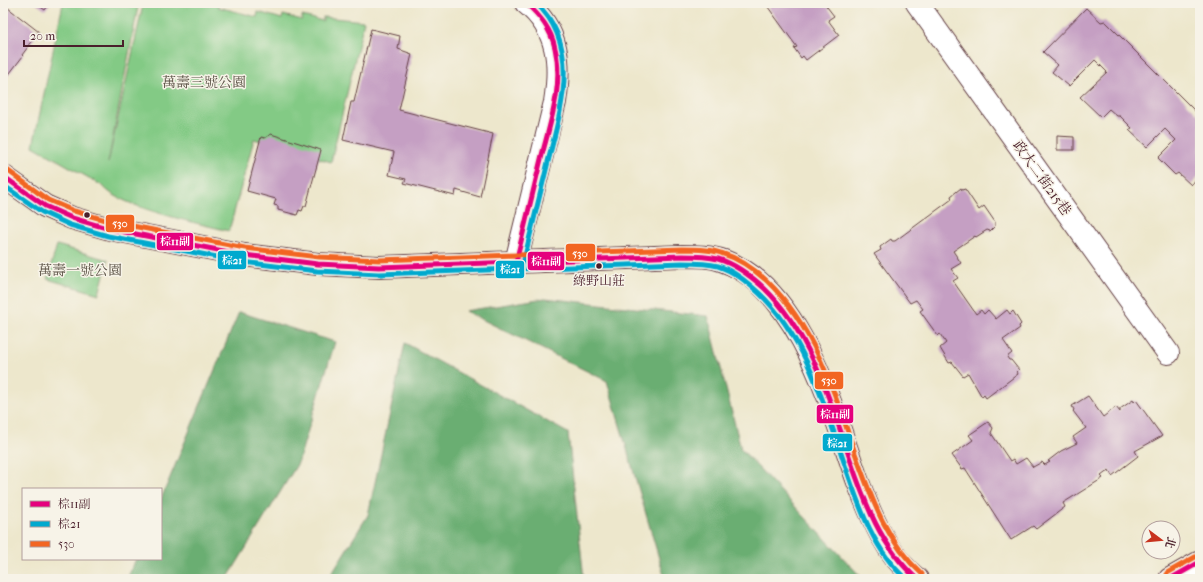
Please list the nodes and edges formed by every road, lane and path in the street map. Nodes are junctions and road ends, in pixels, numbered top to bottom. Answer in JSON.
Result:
{"nodes":[{"id":1,"x":526,"y":3,"type":"edge"},
{"id":2,"x":917,"y":3,"type":"edge"},
{"id":3,"x":3,"y":176,"type":"edge"},
{"id":4,"x":516,"y":262,"type":"junction"},
{"id":5,"x":1168,"y":353,"type":"dead end"},
{"id":6,"x":1200,"y":562,"type":"edge"},
{"id":7,"x":917,"y":579,"type":"edge"},
{"id":8,"x":1170,"y":579,"type":"edge"}],
"edges":[{"from":1,"to":4,"type":"street"},
{"from":2,"to":5,"type":"street","name":"政大二街215巷"},
{"from":3,"to":4,"type":"street"},
{"from":4,"to":7,"type":"street"},
{"from":6,"to":8,"type":"street"}]}
